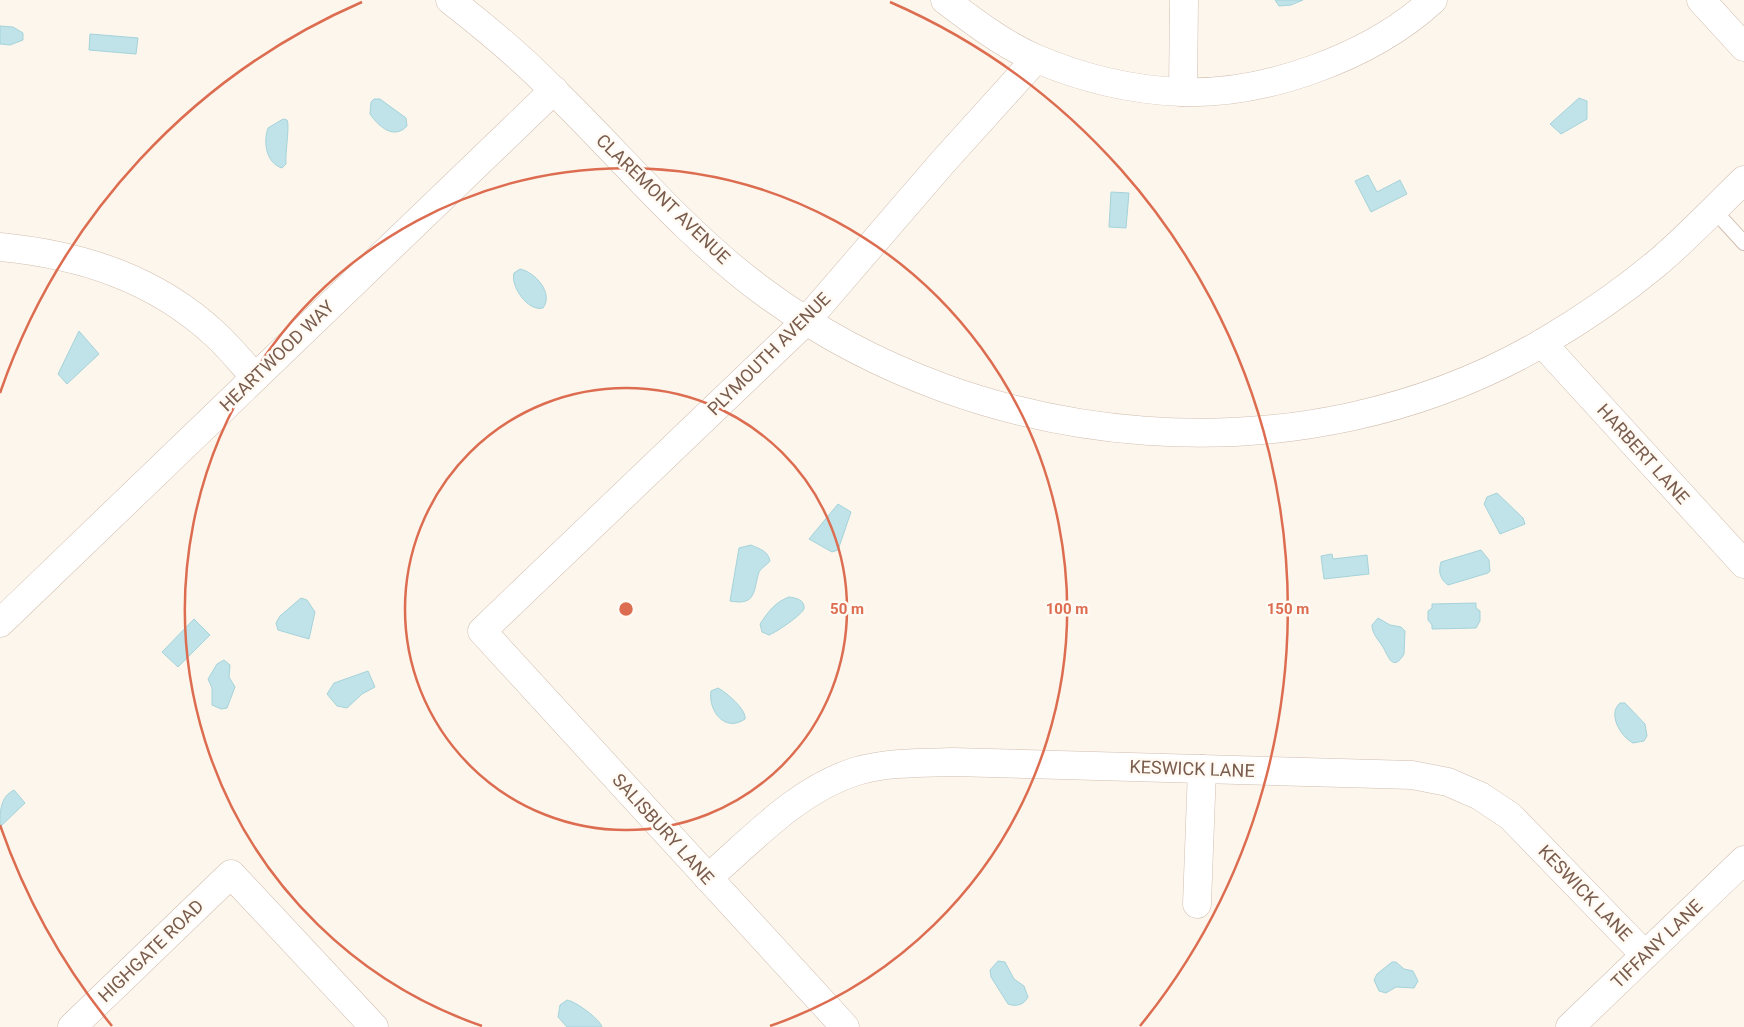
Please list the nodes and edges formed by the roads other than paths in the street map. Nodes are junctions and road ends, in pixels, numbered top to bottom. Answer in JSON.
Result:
{"nodes":[{"id":1,"x":450,"y":0,"type":"edge"},
{"id":2,"x":945,"y":0,"type":"edge"},
{"id":3,"x":1184,"y":0,"type":"edge"},
{"id":4,"x":1433,"y":0,"type":"edge"},
{"id":5,"x":1702,"y":0,"type":"edge"},
{"id":6,"x":1744,"y":47,"type":"edge"},
{"id":7,"x":1036,"y":59,"type":"junction"},
{"id":8,"x":554,"y":90,"type":"junction"},
{"id":9,"x":1183,"y":92,"type":"junction"},
{"id":10,"x":1744,"y":180,"type":"edge"},
{"id":11,"x":1714,"y":209,"type":"junction"},
{"id":12,"x":1744,"y":242,"type":"edge"},
{"id":13,"x":0,"y":247,"type":"edge"},
{"id":14,"x":806,"y":321,"type":"junction"},
{"id":15,"x":1542,"y":343,"type":"junction"},
{"id":16,"x":255,"y":377,"type":"junction"},
{"id":17,"x":1744,"y":564,"type":"edge"},
{"id":18,"x":0,"y":623,"type":"edge"},
{"id":19,"x":482,"y":630,"type":"joint"},
{"id":20,"x":1202,"y":769,"type":"junction"},
{"id":21,"x":1744,"y":860,"type":"edge"},
{"id":22,"x":708,"y":878,"type":"junction"},
{"id":23,"x":1198,"y":904,"type":"dead end"},
{"id":24,"x":1645,"y":955,"type":"junction"},
{"id":25,"x":72,"y":1027,"type":"edge"},
{"id":26,"x":374,"y":1027,"type":"edge"},
{"id":27,"x":845,"y":1027,"type":"edge"},
{"id":28,"x":1570,"y":1027,"type":"edge"}],
"edges":[{"from":1,"to":8,"type":"street","name":"CLAREMONT AVENUE"},
{"from":2,"to":7,"type":"street"},
{"from":3,"to":9,"type":"street"},
{"from":4,"to":9,"type":"street"},
{"from":5,"to":6,"type":"street"},
{"from":7,"to":9,"type":"street"},
{"from":7,"to":14,"type":"street","name":"PLYMOUTH AVENUE"},
{"from":8,"to":14,"type":"street","name":"CLAREMONT AVENUE"},
{"from":8,"to":16,"type":"street","name":"HEARTWOOD WAY"},
{"from":10,"to":11,"type":"street","name":"CLAREMONT AVENUE"},
{"from":11,"to":12,"type":"lane"},
{"from":11,"to":15,"type":"street","name":"CLAREMONT AVENUE"},
{"from":13,"to":16,"type":"street"},
{"from":14,"to":15,"type":"street","name":"CLAREMONT AVENUE"},
{"from":14,"to":19,"type":"street","name":"PLYMOUTH AVENUE"},
{"from":15,"to":17,"type":"street","name":"HARBERT LANE"},
{"from":16,"to":18,"type":"street","name":"HEARTWOOD WAY"},
{"from":19,"to":22,"type":"street","name":"SALISBURY LANE"},
{"from":20,"to":22,"type":"street","name":"KESWICK LANE"},
{"from":20,"to":23,"type":"street"},
{"from":20,"to":24,"type":"street","name":"KESWICK LANE"},
{"from":21,"to":24,"type":"street","name":"TIFFANY LANE"},
{"from":22,"to":27,"type":"street","name":"SALISBURY LANE"},
{"from":24,"to":28,"type":"street","name":"TIFFANY LANE"},
{"from":25,"to":26,"type":"street","name":"HIGHGATE ROAD"}]}
